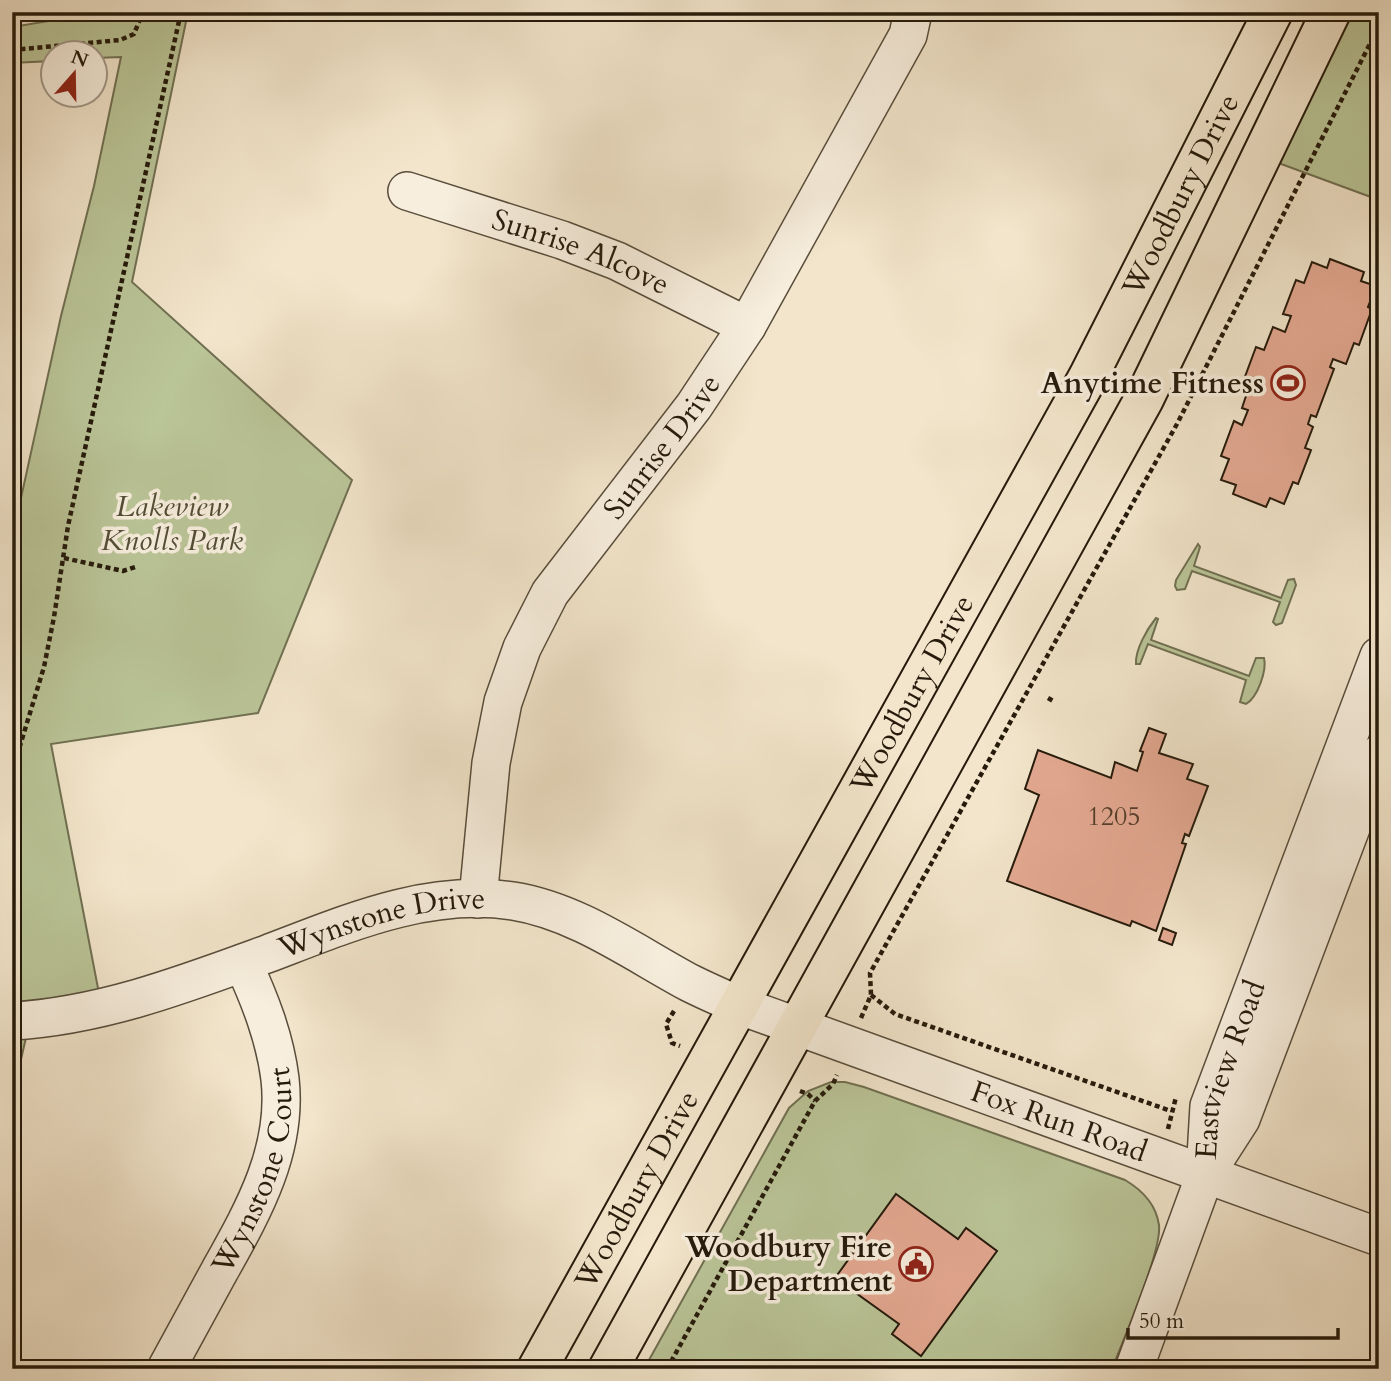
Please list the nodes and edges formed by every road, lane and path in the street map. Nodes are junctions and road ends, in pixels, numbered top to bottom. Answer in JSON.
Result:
{"nodes":[{"id":1,"x":143,"y":12,"type":"edge"},
{"id":2,"x":181,"y":12,"type":"edge"},
{"id":3,"x":913,"y":12,"type":"edge"},
{"id":4,"x":1273,"y":12,"type":"edge"},
{"id":5,"x":1331,"y":12,"type":"edge"},
{"id":6,"x":1379,"y":26,"type":"edge"},
{"id":7,"x":12,"y":50,"type":"edge"},
{"id":8,"x":407,"y":191,"type":"dead end"},
{"id":9,"x":747,"y":326,"type":"junction"},
{"id":10,"x":64,"y":558,"type":"junction"},
{"id":11,"x":138,"y":566,"type":"dead end"},
{"id":12,"x":1379,"y":656,"type":"edge"},
{"id":13,"x":1048,"y":698,"type":"dead end"},
{"id":14,"x":1055,"y":702,"type":"dead end"},
{"id":15,"x":1379,"y":754,"type":"edge"},
{"id":16,"x":12,"y":772,"type":"edge"},
{"id":17,"x":478,"y":899,"type":"junction"},
{"id":18,"x":243,"y":963,"type":"junction"},
{"id":19,"x":738,"y":1005,"type":"junction"},
{"id":20,"x":12,"y":1021,"type":"edge"},
{"id":21,"x":797,"y":1027,"type":"junction"},
{"id":22,"x":833,"y":1084,"type":"dead end"},
{"id":23,"x":1171,"y":1111,"type":"dead end"},
{"id":24,"x":1205,"y":1175,"type":"junction"},
{"id":25,"x":1379,"y":1237,"type":"edge"},
{"id":26,"x":166,"y":1369,"type":"edge"},
{"id":27,"x":537,"y":1369,"type":"edge"},
{"id":28,"x":608,"y":1369,"type":"edge"},
{"id":29,"x":667,"y":1369,"type":"edge"},
{"id":30,"x":1134,"y":1369,"type":"edge"}],
"edges":[{"from":1,"to":7,"type":"path"},
{"from":2,"to":10,"type":"path"},
{"from":3,"to":9,"type":"street","name":"Sunrise Drive"},
{"from":4,"to":19,"type":"main road","name":"Woodbury Drive"},
{"from":5,"to":21,"type":"main road","name":"Woodbury Drive"},
{"from":6,"to":23,"type":"path"},
{"from":8,"to":9,"type":"street","name":"Sunrise Alcove"},
{"from":9,"to":17,"type":"street","name":"Sunrise Drive"},
{"from":10,"to":11,"type":"path"},
{"from":10,"to":16,"type":"path"},
{"from":12,"to":24,"type":"street","name":"Eastview Road"},
{"from":13,"to":14,"type":"path"},
{"from":15,"to":24,"type":"street","name":"Eastview Road"},
{"from":17,"to":18,"type":"street","name":"Wynstone Drive"},
{"from":17,"to":19,"type":"street","name":"Wynstone Drive"},
{"from":18,"to":20,"type":"street","name":"Wynstone Drive"},
{"from":18,"to":26,"type":"street","name":"Wynstone Court"},
{"from":19,"to":21,"type":"street","name":"Fox Run Road"},
{"from":19,"to":27,"type":"main road","name":"Woodbury Drive"},
{"from":21,"to":24,"type":"street","name":"Fox Run Road"},
{"from":21,"to":28,"type":"main road","name":"Woodbury Drive"},
{"from":22,"to":29,"type":"path"},
{"from":24,"to":25,"type":"street","name":"Fox Run Road"},
{"from":24,"to":30,"type":"street"}]}
